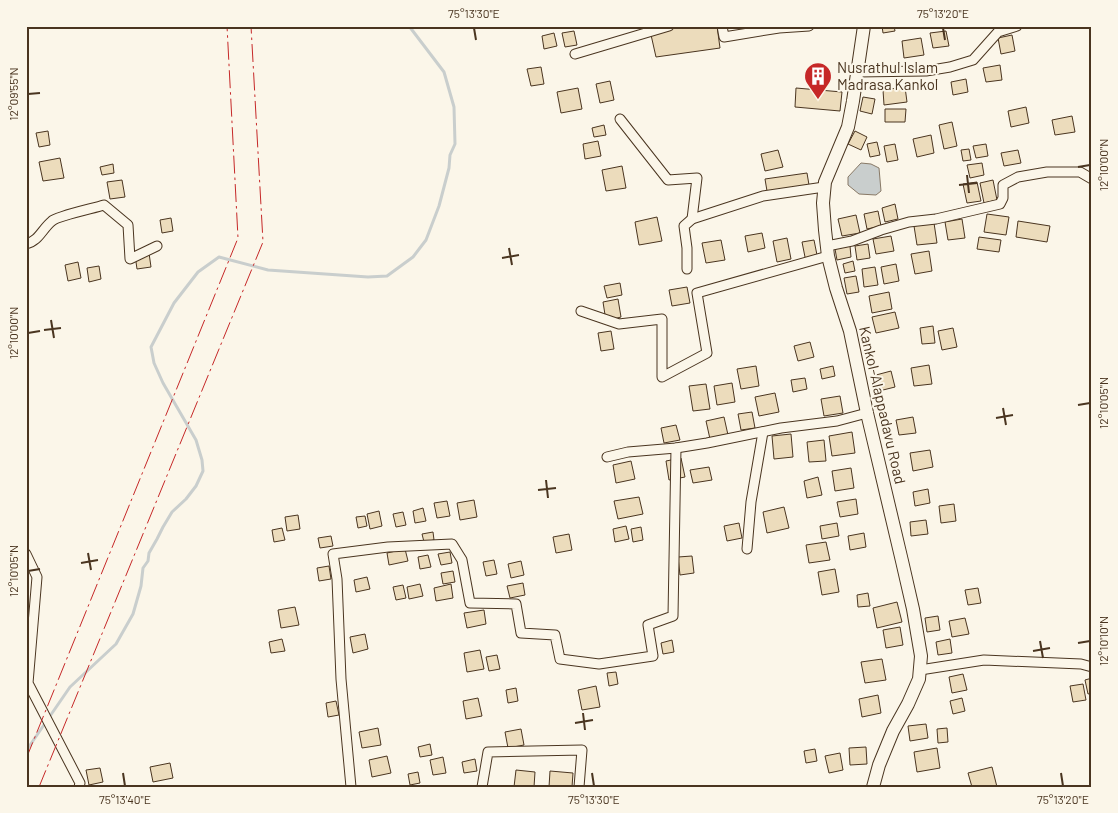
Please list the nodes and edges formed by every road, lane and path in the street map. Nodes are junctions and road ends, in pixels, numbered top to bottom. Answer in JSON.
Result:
{"nodes":[{"id":1,"x":668,"y":26,"type":"edge"},
{"id":2,"x":722,"y":26,"type":"edge"},
{"id":3,"x":809,"y":26,"type":"edge"},
{"id":4,"x":864,"y":26,"type":"edge"},
{"id":5,"x":1017,"y":26,"type":"edge"},
{"id":6,"x":575,"y":54,"type":"dead end"},
{"id":7,"x":857,"y":72,"type":"junction"},
{"id":8,"x":620,"y":119,"type":"dead end"},
{"id":9,"x":1092,"y":179,"type":"edge"},
{"id":10,"x":824,"y":187,"type":"junction"},
{"id":11,"x":692,"y":218,"type":"junction"},
{"id":12,"x":26,"y":244,"type":"edge"},
{"id":13,"x":158,"y":246,"type":"dead end"},
{"id":14,"x":827,"y":251,"type":"junction"},
{"id":15,"x":686,"y":269,"type":"dead end"},
{"id":16,"x":581,"y":311,"type":"dead end"},
{"id":17,"x":867,"y":413,"type":"junction"},
{"id":18,"x":763,"y":432,"type":"junction"},
{"id":19,"x":676,"y":448,"type":"junction"},
{"id":20,"x":607,"y":457,"type":"dead end"},
{"id":21,"x":747,"y":549,"type":"dead end"},
{"id":22,"x":26,"y":554,"type":"edge"},
{"id":23,"x":1092,"y":667,"type":"edge"},
{"id":24,"x":920,"y":670,"type":"junction"},
{"id":25,"x":79,"y":787,"type":"edge"},
{"id":26,"x":351,"y":787,"type":"edge"},
{"id":27,"x":482,"y":787,"type":"edge"},
{"id":28,"x":579,"y":787,"type":"edge"},
{"id":29,"x":873,"y":787,"type":"edge"}],
"edges":[{"from":1,"to":6,"type":"street"},
{"from":2,"to":3,"type":"street"},
{"from":4,"to":7,"type":"main road","name":"Kankol-Alappadavu Road"},
{"from":5,"to":7,"type":"street"},
{"from":7,"to":10,"type":"main road","name":"Kankol-Alappadavu Road"},
{"from":8,"to":11,"type":"street"},
{"from":9,"to":14,"type":"street"},
{"from":10,"to":11,"type":"street"},
{"from":10,"to":14,"type":"main road","name":"Kankol-Alappadavu Road"},
{"from":11,"to":15,"type":"street"},
{"from":12,"to":13,"type":"street"},
{"from":14,"to":16,"type":"street"},
{"from":14,"to":17,"type":"main road","name":"Kankol-Alappadavu Road"},
{"from":17,"to":18,"type":"street"},
{"from":17,"to":24,"type":"main road","name":"Kankol-Alappadavu Road"},
{"from":18,"to":19,"type":"street"},
{"from":18,"to":21,"type":"street"},
{"from":19,"to":20,"type":"street"},
{"from":19,"to":26,"type":"street"},
{"from":22,"to":25,"type":"street"},
{"from":23,"to":24,"type":"street"},
{"from":24,"to":29,"type":"main road","name":"Kankol-Alappadavu Road"},
{"from":27,"to":28,"type":"street"}]}
